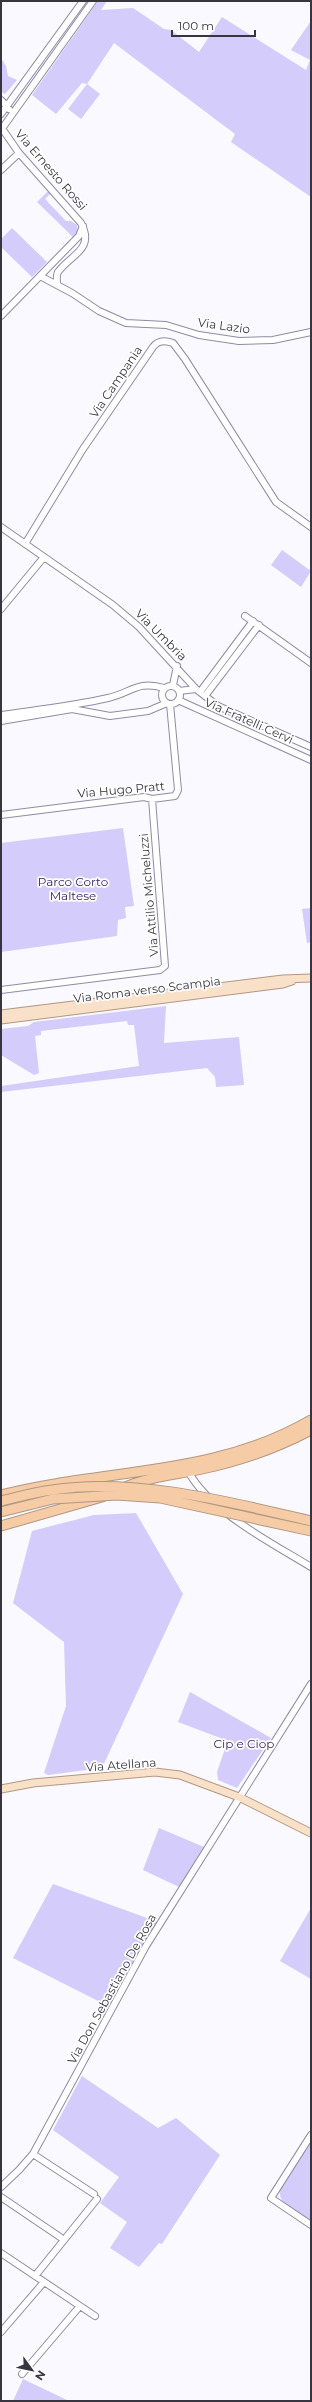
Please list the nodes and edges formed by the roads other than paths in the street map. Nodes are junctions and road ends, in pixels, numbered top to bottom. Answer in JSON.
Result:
{"nodes":[{"id":1,"x":83,"y":1,"type":"edge"},
{"id":2,"x":93,"y":1,"type":"edge"},
{"id":3,"x":1,"y":100,"type":"edge"},
{"id":4,"x":6,"y":106,"type":"junction"},
{"id":5,"x":1,"y":113,"type":"edge"},
{"id":6,"x":12,"y":114,"type":"junction"},
{"id":7,"x":1,"y":118,"type":"edge"},
{"id":8,"x":7,"y":121,"type":"junction"},
{"id":9,"x":1,"y":129,"type":"edge"},
{"id":10,"x":18,"y":151,"type":"junction"},
{"id":11,"x":1,"y":170,"type":"edge"},
{"id":12,"x":83,"y":226,"type":"junction"},
{"id":13,"x":46,"y":270,"type":"junction"},
{"id":14,"x":58,"y":272,"type":"junction"},
{"id":15,"x":40,"y":276,"type":"junction"},
{"id":16,"x":56,"y":285,"type":"junction"},
{"id":17,"x":1,"y":316,"type":"edge"},
{"id":18,"x":311,"y":332,"type":"edge"},
{"id":19,"x":1,"y":527,"type":"edge"},
{"id":20,"x":311,"y":527,"type":"edge"},
{"id":21,"x":25,"y":544,"type":"junction"},
{"id":22,"x":44,"y":557,"type":"junction"},
{"id":23,"x":1,"y":609,"type":"edge"},
{"id":24,"x":245,"y":616,"type":"dead end"},
{"id":25,"x":256,"y":623,"type":"junction"},
{"id":26,"x":311,"y":662,"type":"edge"},
{"id":27,"x":177,"y":666,"type":"junction"},
{"id":28,"x":173,"y":686,"type":"junction"},
{"id":29,"x":164,"y":688,"type":"junction"},
{"id":30,"x":179,"y":691,"type":"junction"},
{"id":31,"x":201,"y":692,"type":"junction"},
{"id":32,"x":178,"y":700,"type":"junction"},
{"id":33,"x":169,"y":704,"type":"junction"},
{"id":34,"x":1,"y":715,"type":"edge"},
{"id":35,"x":1,"y":720,"type":"edge"},
{"id":36,"x":311,"y":747,"type":"edge"},
{"id":37,"x":311,"y":760,"type":"edge"},
{"id":38,"x":152,"y":799,"type":"junction"},
{"id":39,"x":1,"y":814,"type":"edge"},
{"id":40,"x":311,"y":978,"type":"edge"},
{"id":41,"x":294,"y":980,"type":"junction"},
{"id":42,"x":1,"y":990,"type":"edge"},
{"id":43,"x":1,"y":1014,"type":"edge"},
{"id":44,"x":1,"y":1020,"type":"edge"},
{"id":45,"x":311,"y":1420,"type":"edge"},
{"id":46,"x":311,"y":1430,"type":"edge"},
{"id":47,"x":188,"y":1471,"type":"junction"},
{"id":48,"x":1,"y":1495,"type":"edge"},
{"id":49,"x":1,"y":1501,"type":"edge"},
{"id":50,"x":1,"y":1512,"type":"edge"},
{"id":51,"x":311,"y":1521,"type":"edge"},
{"id":52,"x":1,"y":1526,"type":"edge"},
{"id":53,"x":311,"y":1531,"type":"edge"},
{"id":54,"x":311,"y":1567,"type":"edge"},
{"id":55,"x":311,"y":1684,"type":"edge"},
{"id":56,"x":1,"y":1789,"type":"edge"},
{"id":57,"x":239,"y":1798,"type":"junction"},
{"id":58,"x":311,"y":1833,"type":"edge"},
{"id":59,"x":311,"y":2136,"type":"edge"},
{"id":60,"x":32,"y":2154,"type":"junction"},
{"id":61,"x":1,"y":2187,"type":"edge"},
{"id":62,"x":1,"y":2197,"type":"edge"},
{"id":63,"x":311,"y":2225,"type":"edge"},
{"id":64,"x":60,"y":2237,"type":"dead end"},
{"id":65,"x":1,"y":2253,"type":"edge"},
{"id":66,"x":35,"y":2276,"type":"junction"},
{"id":67,"x":44,"y":2282,"type":"junction"},
{"id":68,"x":80,"y":2306,"type":"junction"},
{"id":69,"x":94,"y":2316,"type":"dead end"},
{"id":70,"x":1,"y":2332,"type":"edge"},
{"id":71,"x":22,"y":2374,"type":"dead end"}],
"edges":[{"from":1,"to":4,"type":"street"},
{"from":2,"to":6,"type":"street"},
{"from":3,"to":4,"type":"street"},
{"from":4,"to":5,"type":"street"},
{"from":4,"to":6,"type":"street"},
{"from":5,"to":7,"type":"street"},
{"from":5,"to":8,"type":"street"},
{"from":6,"to":8,"type":"street"},
{"from":8,"to":9,"type":"street"},
{"from":9,"to":10,"type":"street","name":"Via Ernesto Rossi"},
{"from":10,"to":11,"type":"street"},
{"from":10,"to":12,"type":"street","name":"Via Ernesto Rossi"},
{"from":12,"to":13,"type":"street","name":"Via Ernesto Rossi"},
{"from":12,"to":14,"type":"street","name":"Via Ernesto Rossi"},
{"from":13,"to":14,"type":"street"},
{"from":13,"to":15,"type":"street","name":"Via Ernesto Rossi"},
{"from":14,"to":16,"type":"street"},
{"from":15,"to":16,"type":"street","name":"Via Lazio"},
{"from":15,"to":17,"type":"street","name":"Via Ernesto Rossi"},
{"from":16,"to":18,"type":"street","name":"Via Lazio"},
{"from":19,"to":21,"type":"street","name":"Via Umbria"},
{"from":20,"to":21,"type":"street","name":"Via Campania"},
{"from":21,"to":22,"type":"street","name":"Via Umbria"},
{"from":22,"to":23,"type":"street"},
{"from":22,"to":27,"type":"street","name":"Via Umbria"},
{"from":24,"to":25,"type":"street"},
{"from":25,"to":26,"type":"street"},
{"from":25,"to":31,"type":"street"},
{"from":27,"to":28,"type":"street"},
{"from":27,"to":31,"type":"street","name":"Via Umbria"},
{"from":28,"to":29,"type":"street"},
{"from":28,"to":30,"type":"street"},
{"from":29,"to":33,"type":"street"},
{"from":29,"to":34,"type":"street"},
{"from":30,"to":31,"type":"street","name":"Via Fratelli Cervi"},
{"from":30,"to":32,"type":"street"},
{"from":31,"to":36,"type":"street","name":"Via Umbria"},
{"from":32,"to":33,"type":"street"},
{"from":32,"to":37,"type":"street","name":"Via Fratelli Cervi"},
{"from":33,"to":35,"type":"street"},
{"from":33,"to":38,"type":"street","name":"Via Hugo Pratt"},
{"from":38,"to":39,"type":"street","name":"Via Hugo Pratt"},
{"from":38,"to":42,"type":"street","name":"Via Attilio Micheluzzi"},
{"from":40,"to":41,"type":"main road","name":"Via Roma verso Scampia"},
{"from":41,"to":43,"type":"main road","name":"Via Roma verso Scampia"},
{"from":41,"to":44,"type":"main road","name":"Via Roma verso Scampia"},
{"from":45,"to":48,"type":"highway"},
{"from":46,"to":47,"type":"highway"},
{"from":47,"to":52,"type":"highway"},
{"from":47,"to":54,"type":"street"},
{"from":49,"to":51,"type":"highway","bridge":true},
{"from":50,"to":53,"type":"highway","bridge":true},
{"from":55,"to":57,"type":"street","name":"Via Don Sebastiano De Rosa"},
{"from":56,"to":57,"type":"main road","name":"Via Atellana"},
{"from":57,"to":58,"type":"main road","name":"Via Atellana"},
{"from":57,"to":60,"type":"street","name":"Via Don Sebastiano De Rosa"},
{"from":59,"to":63,"type":"street"},
{"from":60,"to":61,"type":"street","name":"Via Don Sebastiano De Rosa"},
{"from":60,"to":66,"type":"street"},
{"from":62,"to":64,"type":"street"},
{"from":65,"to":66,"type":"street"},
{"from":66,"to":67,"type":"street"},
{"from":67,"to":68,"type":"street"},
{"from":67,"to":70,"type":"street"},
{"from":68,"to":69,"type":"street"},
{"from":68,"to":71,"type":"street"}]}
